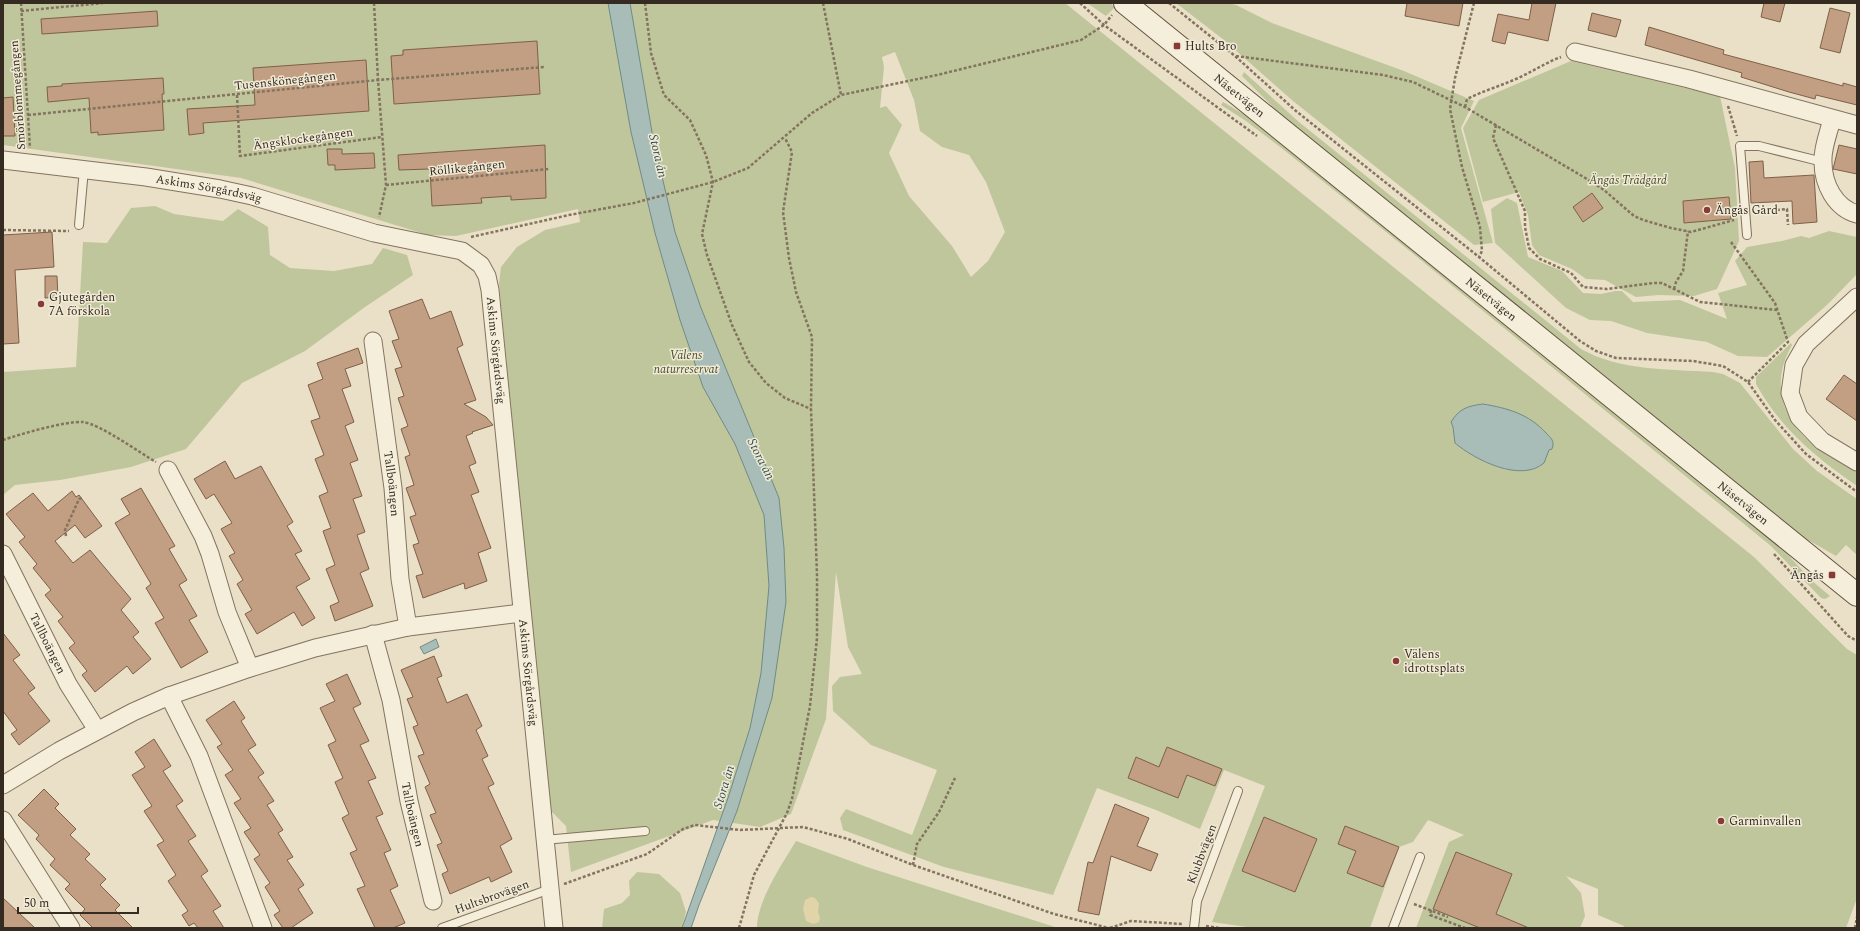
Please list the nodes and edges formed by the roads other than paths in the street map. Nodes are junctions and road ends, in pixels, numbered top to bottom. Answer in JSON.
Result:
{"nodes":[{"id":1,"x":1125,"y":3,"type":"edge"},
{"id":2,"x":1575,"y":52,"type":"road end"},
{"id":3,"x":1832,"y":119,"type":"junction"},
{"id":4,"x":1857,"y":125,"type":"edge"},
{"id":5,"x":3,"y":160,"type":"edge"},
{"id":6,"x":1823,"y":162,"type":"junction"},
{"id":7,"x":84,"y":169,"type":"junction"},
{"id":8,"x":1857,"y":214,"type":"edge"},
{"id":9,"x":79,"y":225,"type":"road end"},
{"id":10,"x":1747,"y":235,"type":"dead end"},
{"id":11,"x":1857,"y":297,"type":"edge"},
{"id":12,"x":373,"y":341,"type":"dead end"},
{"id":13,"x":1857,"y":462,"type":"edge"},
{"id":14,"x":168,"y":470,"type":"road end"},
{"id":15,"x":3,"y":554,"type":"edge"},
{"id":16,"x":1857,"y":595,"type":"edge"},
{"id":17,"x":522,"y":613,"type":"junction"},
{"id":18,"x":408,"y":627,"type":"junction"},
{"id":19,"x":373,"y":634,"type":"junction"},
{"id":20,"x":250,"y":668,"type":"junction"},
{"id":21,"x":170,"y":696,"type":"junction"},
{"id":22,"x":97,"y":730,"type":"junction"},
{"id":23,"x":3,"y":785,"type":"edge"},
{"id":24,"x":1238,"y":791,"type":"dead end"},
{"id":25,"x":3,"y":820,"type":"edge"},
{"id":26,"x":645,"y":831,"type":"dead end"},
{"id":27,"x":544,"y":840,"type":"junction"},
{"id":28,"x":1420,"y":857,"type":"dead end"},
{"id":29,"x":550,"y":889,"type":"junction"},
{"id":30,"x":433,"y":901,"type":"dead end"},
{"id":31,"x":1194,"y":927,"type":"edge"},
{"id":32,"x":71,"y":928,"type":"edge"},
{"id":33,"x":263,"y":928,"type":"edge"},
{"id":34,"x":442,"y":928,"type":"edge"},
{"id":35,"x":554,"y":928,"type":"edge"},
{"id":36,"x":1393,"y":928,"type":"edge"}],
"edges":[{"from":1,"to":16,"type":"street","name":"Näsetvägen"},
{"from":2,"to":3,"type":"street"},
{"from":3,"to":4,"type":"street"},
{"from":3,"to":6,"type":"street"},
{"from":5,"to":7,"type":"street","name":"Askims Sörgårdsväg"},
{"from":6,"to":8,"type":"street"},
{"from":6,"to":10,"type":"lane"},
{"from":7,"to":9,"type":"lane"},
{"from":7,"to":17,"type":"street","name":"Askims Sörgårdsväg"},
{"from":11,"to":13,"type":"street"},
{"from":12,"to":18,"type":"street","name":"Tallboängen"},
{"from":14,"to":20,"type":"street"},
{"from":15,"to":22,"type":"street","name":"Tallboängen"},
{"from":17,"to":18,"type":"street"},
{"from":17,"to":27,"type":"street","name":"Askims Sörgårdsväg"},
{"from":18,"to":19,"type":"street"},
{"from":19,"to":20,"type":"street"},
{"from":19,"to":30,"type":"street","name":"Tallboängen"},
{"from":20,"to":21,"type":"street"},
{"from":21,"to":22,"type":"street"},
{"from":21,"to":33,"type":"street"},
{"from":22,"to":23,"type":"street"},
{"from":24,"to":31,"type":"lane","name":"Klubbvägen"},
{"from":25,"to":32,"type":"street"},
{"from":26,"to":27,"type":"lane"},
{"from":27,"to":29,"type":"street","name":"Askims Sörgårdsväg"},
{"from":28,"to":36,"type":"lane"},
{"from":29,"to":34,"type":"lane","name":"Hultsbrovägen"},
{"from":29,"to":35,"type":"street","name":"Askims Sörgårdsväg"}]}
